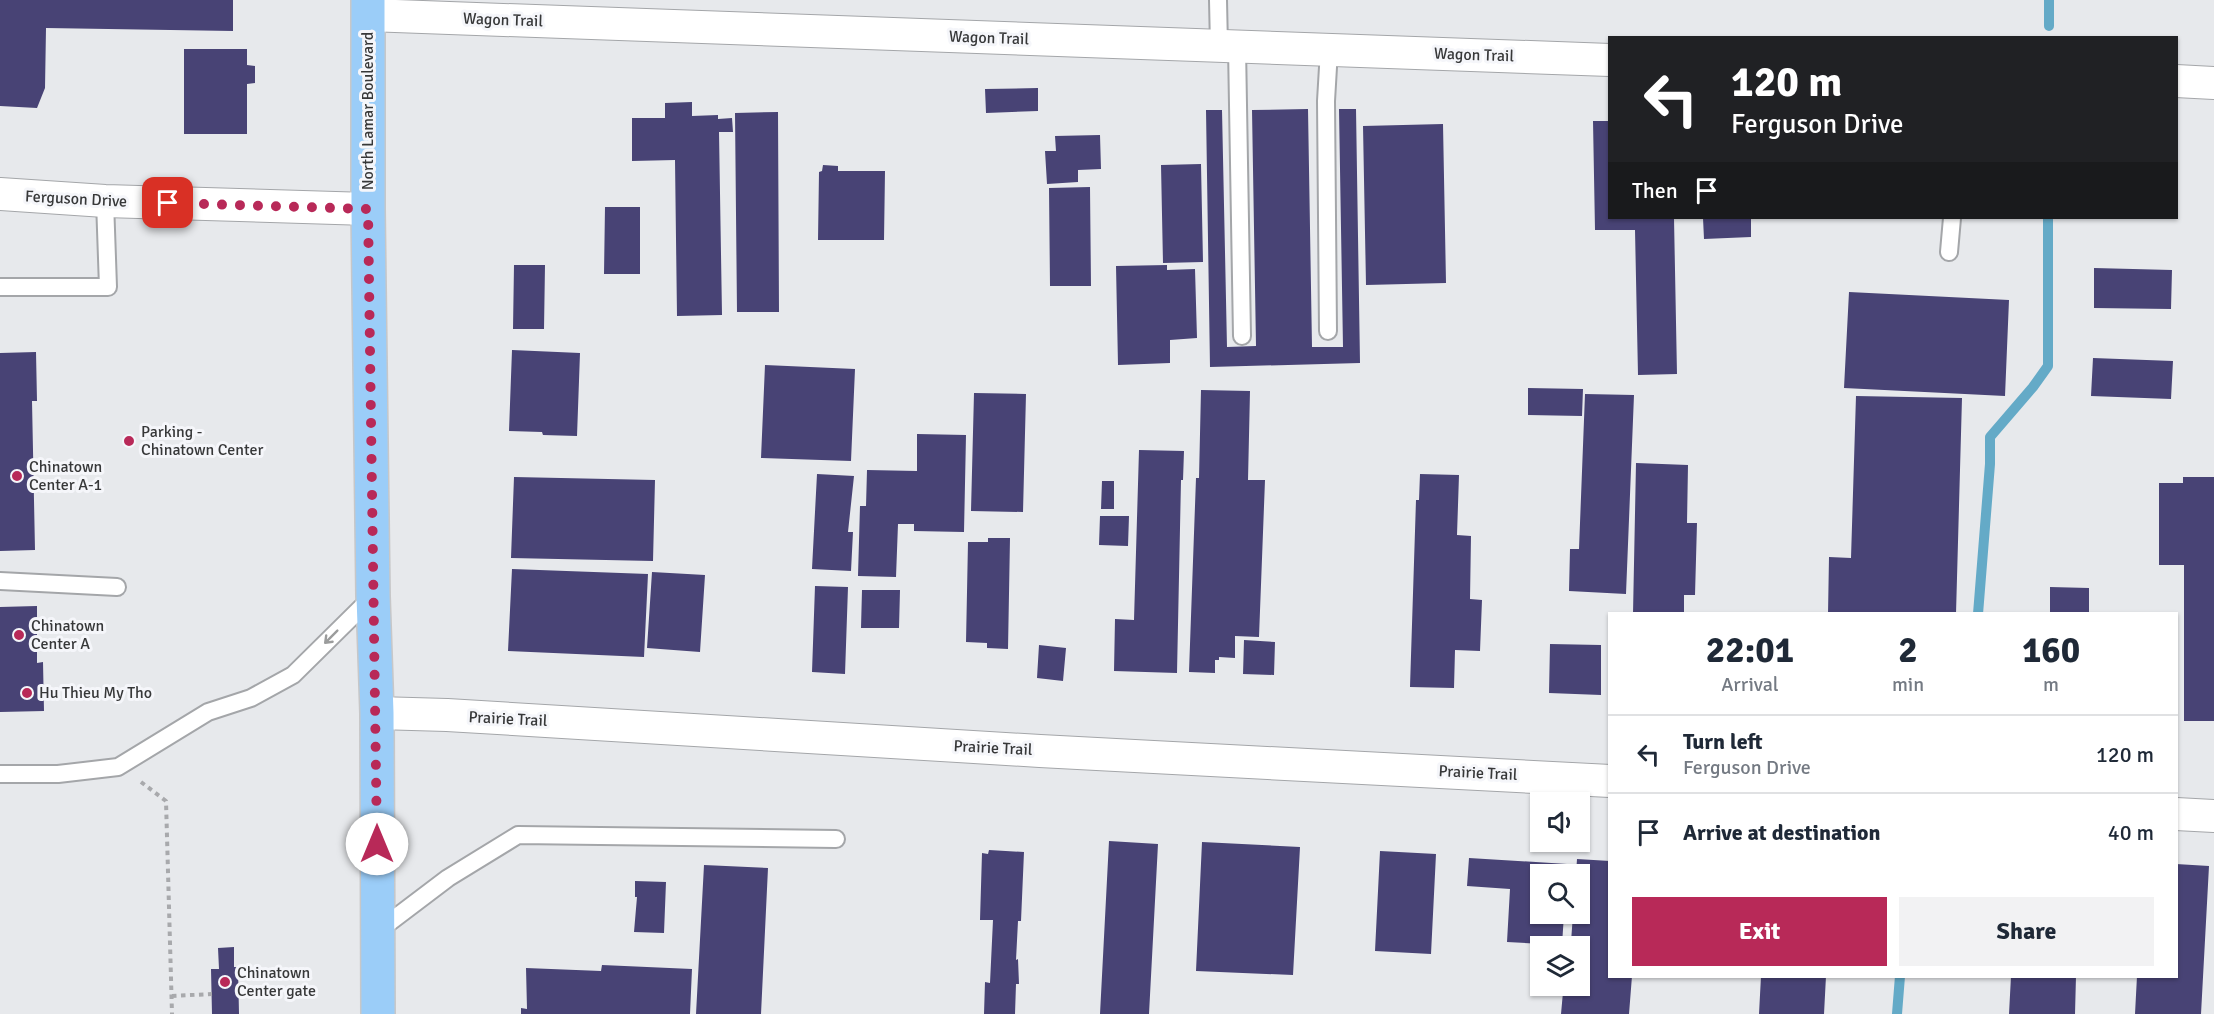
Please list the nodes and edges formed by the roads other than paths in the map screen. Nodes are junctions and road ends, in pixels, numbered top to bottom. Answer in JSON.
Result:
{"nodes":[{"id":1,"x":1218,"y":0,"type":"edge"},
{"id":2,"x":368,"y":8,"type":"edge"},
{"id":3,"x":517,"y":10,"type":"edge"},
{"id":4,"x":1228,"y":46,"type":"junction"},
{"id":5,"x":1329,"y":50,"type":"junction"},
{"id":6,"x":1608,"y":60,"type":"edge"},
{"id":7,"x":2178,"y":81,"type":"edge"},
{"id":8,"x":2214,"y":83,"type":"edge"},
{"id":9,"x":0,"y":194,"type":"edge"},
{"id":10,"x":105,"y":201,"type":"junction"},
{"id":11,"x":368,"y":209,"type":"junction"},
{"id":12,"x":1952,"y":219,"type":"edge"},
{"id":13,"x":1949,"y":252,"type":"dead end"},
{"id":14,"x":0,"y":287,"type":"edge"},
{"id":15,"x":1328,"y":331,"type":"dead end"},
{"id":16,"x":1242,"y":336,"type":"dead end"},
{"id":17,"x":0,"y":581,"type":"edge"},
{"id":18,"x":117,"y":587,"type":"dead end"},
{"id":19,"x":373,"y":596,"type":"junction"},
{"id":20,"x":376,"y":713,"type":"junction"},
{"id":21,"x":0,"y":774,"type":"edge"},
{"id":22,"x":1608,"y":781,"type":"edge"},
{"id":23,"x":2178,"y":814,"type":"edge"},
{"id":24,"x":2214,"y":816,"type":"edge"},
{"id":25,"x":836,"y":839,"type":"dead end"},
{"id":26,"x":377,"y":932,"type":"junction"},
{"id":27,"x":378,"y":1014,"type":"edge"}],
"edges":[{"from":1,"to":4,"type":"lane"},
{"from":2,"to":3,"type":"street","name":"Wagon Trail"},
{"from":2,"to":11,"type":"main road","name":"North Lamar Boulevard"},
{"from":3,"to":4,"type":"street","name":"Wagon Trail"},
{"from":4,"to":5,"type":"street","name":"Wagon Trail"},
{"from":4,"to":16,"type":"lane"},
{"from":5,"to":6,"type":"street","name":"Wagon Trail"},
{"from":5,"to":15,"type":"lane"},
{"from":7,"to":8,"type":"street"},
{"from":9,"to":10,"type":"street","name":"Ferguson Drive"},
{"from":10,"to":11,"type":"street","name":"Ferguson Drive"},
{"from":10,"to":14,"type":"lane"},
{"from":11,"to":19,"type":"main road","name":"North Lamar Boulevard"},
{"from":12,"to":13,"type":"lane"},
{"from":17,"to":18,"type":"lane"},
{"from":19,"to":20,"type":"main road","name":"North Lamar Boulevard"},
{"from":19,"to":21,"type":"lane","one_way":true},
{"from":20,"to":22,"type":"street","name":"Prairie Trail"},
{"from":20,"to":26,"type":"main road","name":"North Lamar Boulevard"},
{"from":23,"to":24,"type":"street"},
{"from":25,"to":26,"type":"lane"},
{"from":26,"to":27,"type":"main road","name":"North Lamar Boulevard"}]}
